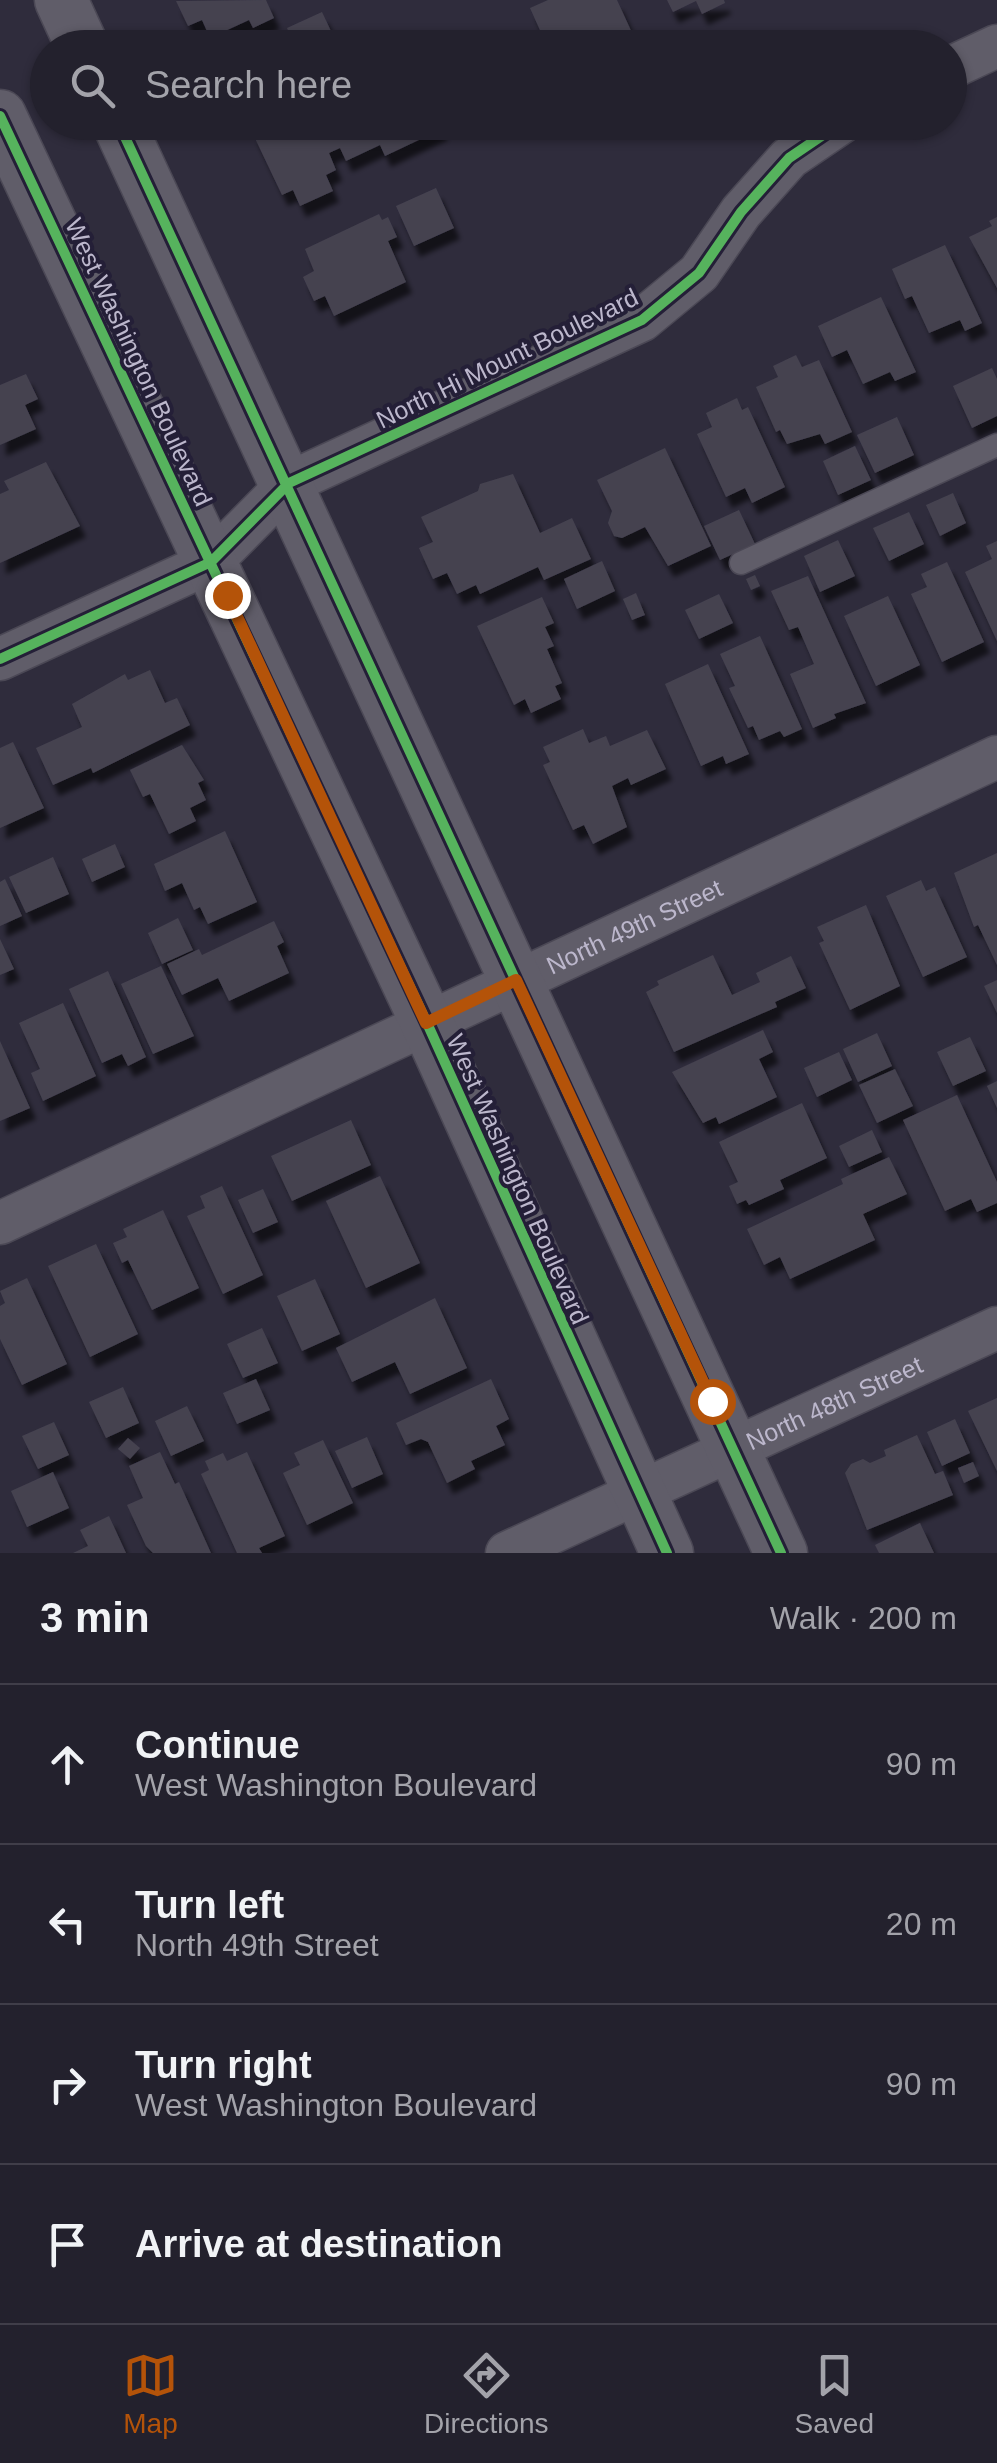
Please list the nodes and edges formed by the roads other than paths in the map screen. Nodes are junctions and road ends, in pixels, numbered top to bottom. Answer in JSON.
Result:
{"nodes":[{"id":1,"x":61,"y":0,"type":"edge"},
{"id":2,"x":75,"y":30,"type":"edge"},
{"id":3,"x":997,"y":46,"type":"edge"},
{"id":4,"x":967,"y":60,"type":"edge"},
{"id":5,"x":0,"y":116,"type":"edge"},
{"id":6,"x":127,"y":140,"type":"edge"},
{"id":7,"x":816,"y":140,"type":"edge"},
{"id":8,"x":997,"y":445,"type":"edge"},
{"id":9,"x":289,"y":484,"type":"junction"},
{"id":10,"x":211,"y":562,"type":"junction"},
{"id":11,"x":742,"y":562,"type":"dead end"},
{"id":12,"x":0,"y":660,"type":"edge"},
{"id":13,"x":997,"y":756,"type":"edge"},
{"id":14,"x":516,"y":980,"type":"junction"},
{"id":15,"x":426,"y":1023,"type":"junction"},
{"id":16,"x":0,"y":1223,"type":"edge"},
{"id":17,"x":997,"y":1328,"type":"edge"},
{"id":18,"x":735,"y":1450,"type":"junction"},
{"id":19,"x":638,"y":1492,"type":"junction"},
{"id":20,"x":507,"y":1553,"type":"edge"},
{"id":21,"x":667,"y":1553,"type":"edge"},
{"id":22,"x":780,"y":1553,"type":"edge"}],
"edges":[{"from":1,"to":2,"type":"street"},
{"from":3,"to":4,"type":"street"},
{"from":5,"to":10,"type":"street","name":"West Washington Boulevard"},
{"from":6,"to":9,"type":"street"},
{"from":7,"to":9,"type":"street","name":"North Hi Mount Boulevard"},
{"from":8,"to":11,"type":"lane"},
{"from":9,"to":10,"type":"street","name":"North Hi Mount Boulevard"},
{"from":9,"to":14,"type":"street"},
{"from":10,"to":12,"type":"street"},
{"from":10,"to":15,"type":"street","name":"West Washington Boulevard"},
{"from":13,"to":14,"type":"street","name":"North 49th Street"},
{"from":14,"to":15,"type":"street","name":"North 49th Street"},
{"from":14,"to":18,"type":"street"},
{"from":15,"to":16,"type":"street","name":"North 49th Street"},
{"from":15,"to":19,"type":"street","name":"West Washington Boulevard"},
{"from":17,"to":18,"type":"street","name":"North 48th Street"},
{"from":18,"to":19,"type":"street","name":"North 48th Street"},
{"from":18,"to":22,"type":"street"},
{"from":19,"to":20,"type":"street","name":"North 48th Street"},
{"from":19,"to":21,"type":"street","name":"West Washington Boulevard"}]}
